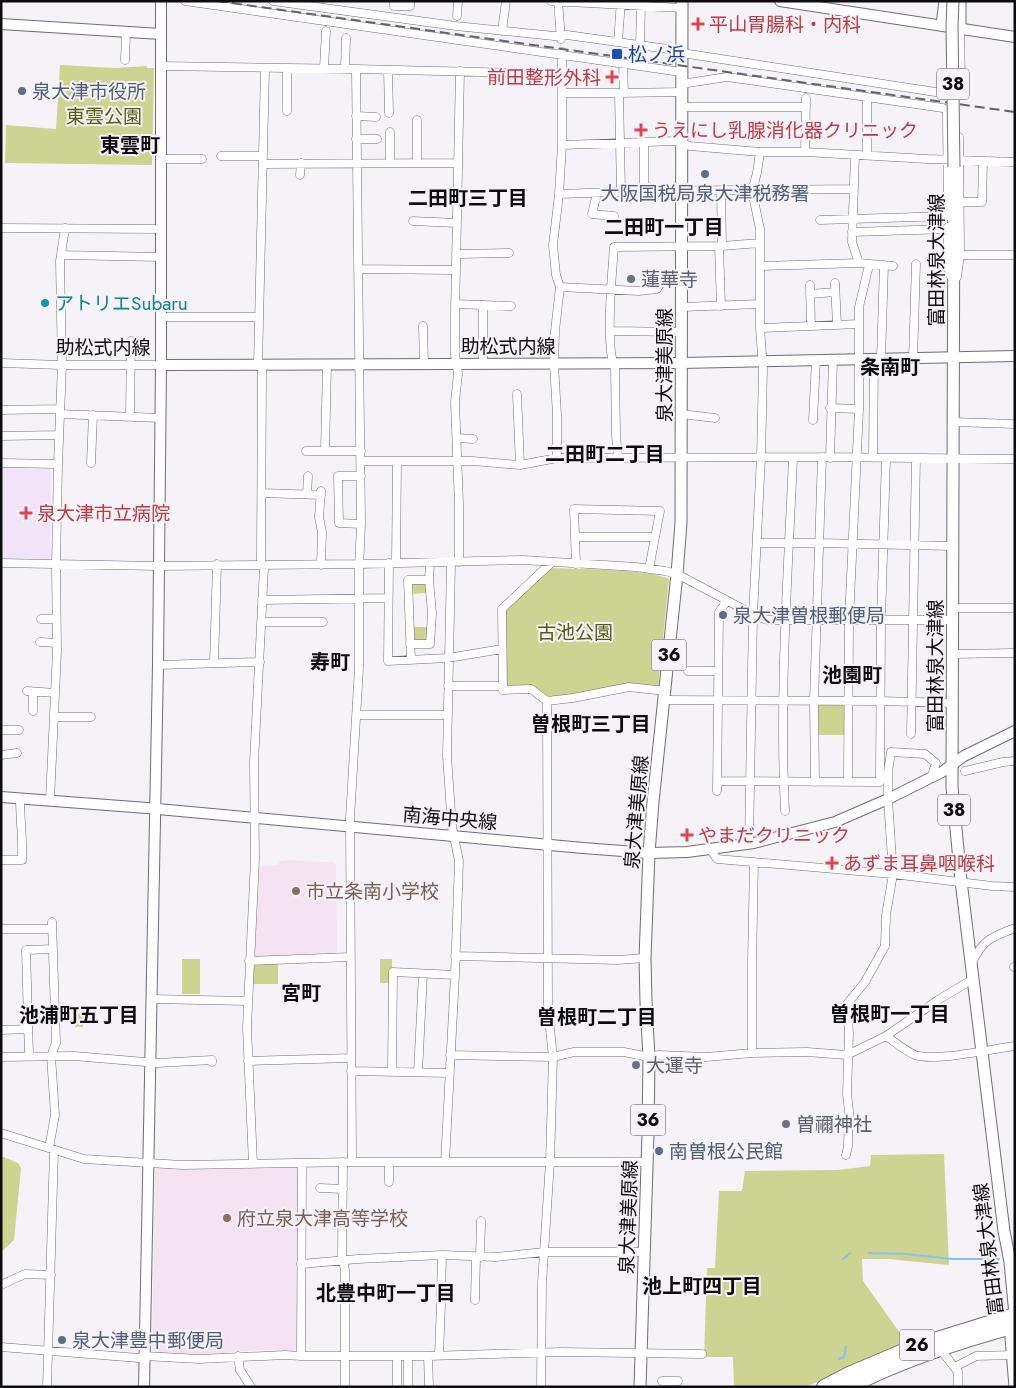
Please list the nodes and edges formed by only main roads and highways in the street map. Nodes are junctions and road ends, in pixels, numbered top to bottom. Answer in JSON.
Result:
{"nodes":[{"id":1,"x":945,"y":1,"type":"edge"},
{"id":2,"x":954,"y":1,"type":"edge"},
{"id":3,"x":960,"y":1,"type":"edge"},
{"id":4,"x":682,"y":5,"type":"edge"},
{"id":5,"x":942,"y":26,"type":"road end"},
{"id":6,"x":960,"y":29,"type":"road end"},
{"id":7,"x":1012,"y":1262,"type":"edge"},
{"id":8,"x":1015,"y":1315,"type":"edge"},
{"id":9,"x":1015,"y":1326,"type":"edge"},
{"id":10,"x":640,"y":1387,"type":"edge"},
{"id":11,"x":824,"y":1387,"type":"edge"},
{"id":12,"x":849,"y":1387,"type":"edge"},
{"id":13,"x":1015,"y":1387,"type":"edge"}],
"edges":[{"from":1,"to":5,"type":"main road"},
{"from":2,"to":7,"type":"main road","name":"富田林泉大津線","number":"38","bridge":true},
{"from":3,"to":6,"type":"main road"},
{"from":4,"to":10,"type":"main road","name":"泉大津美原線","number":"36"},
{"from":7,"to":8,"type":"main road","name":"富田林泉大津線","number":"38"},
{"from":8,"to":9,"type":"main road","name":"富田林泉大津線","number":"38"},
{"from":8,"to":11,"type":"highway","number":"26"},
{"from":9,"to":12,"type":"highway","number":"26"},
{"from":9,"to":13,"type":"main road","name":"富田林泉大津線","number":"38"}]}
